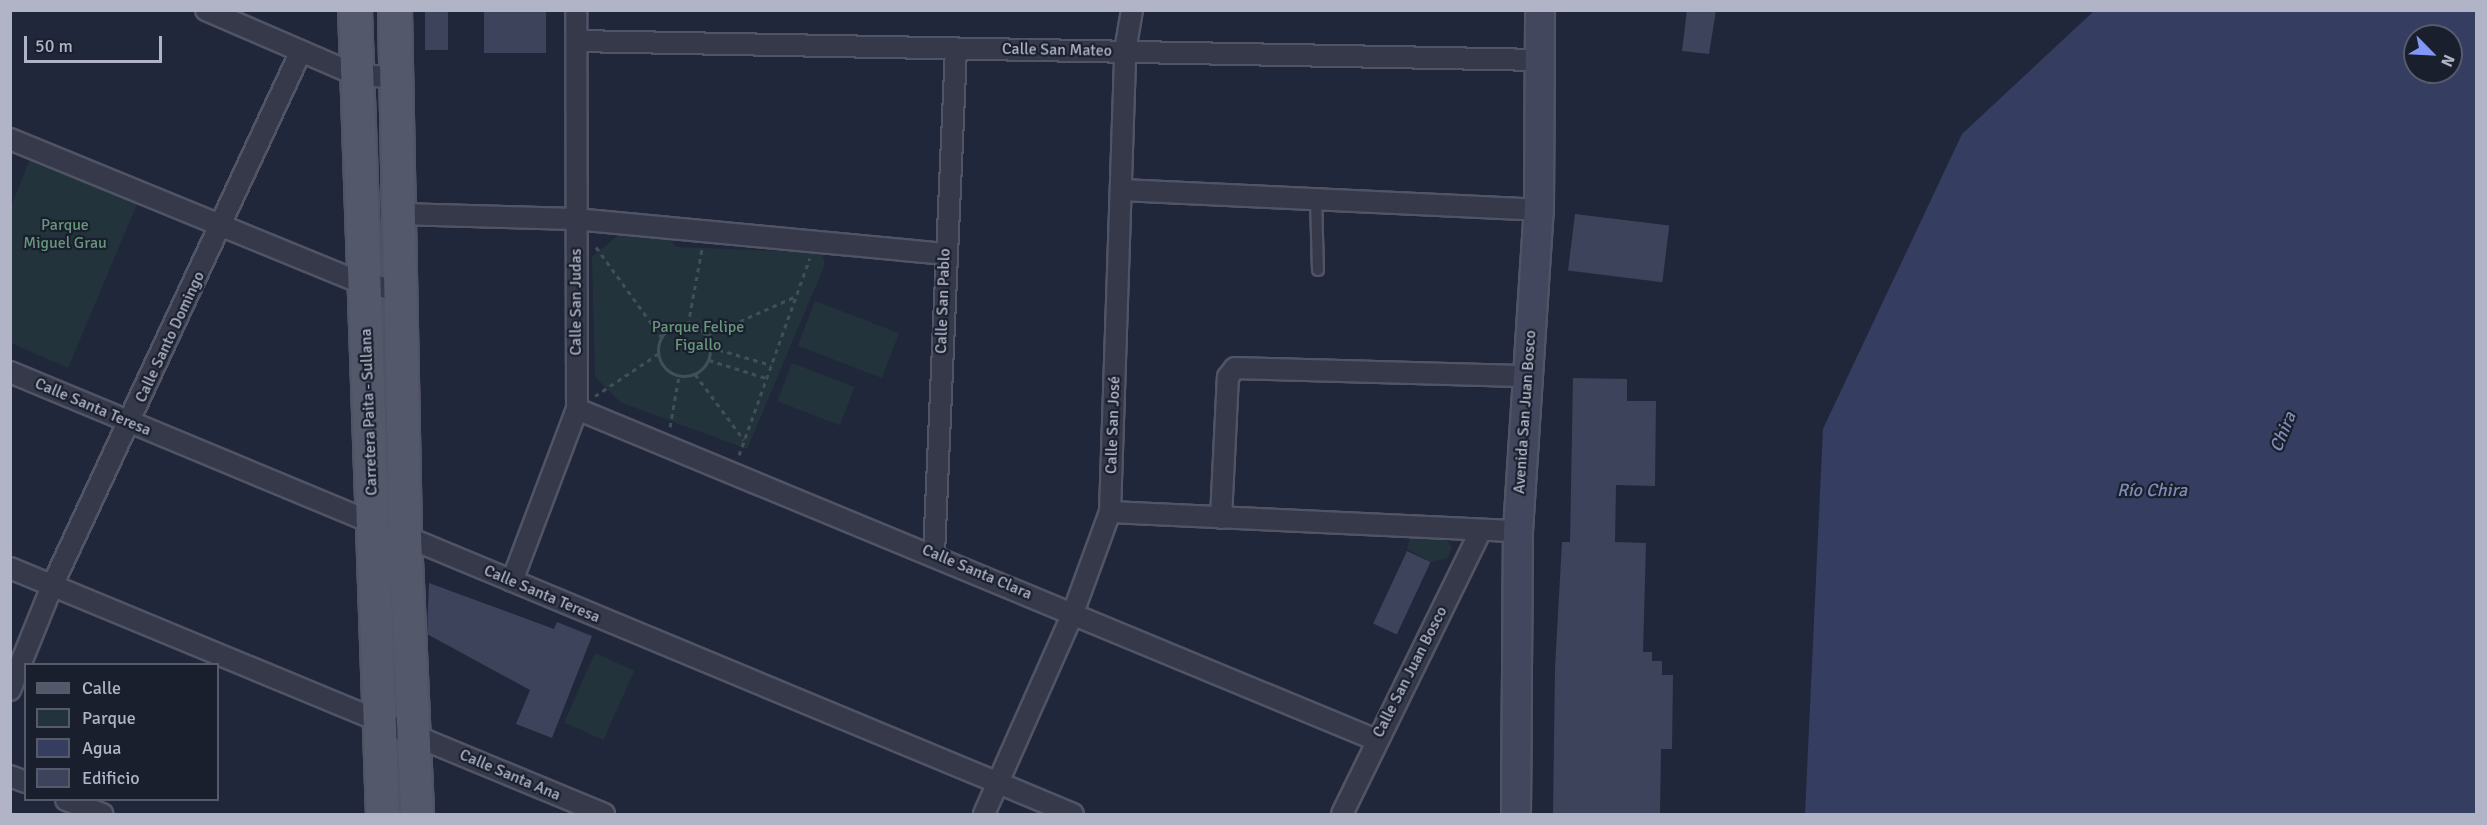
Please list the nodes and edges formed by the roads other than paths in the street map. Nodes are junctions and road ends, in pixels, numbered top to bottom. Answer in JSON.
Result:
{"nodes":[{"id":1,"x":206,"y":10,"type":"edge"},
{"id":2,"x":355,"y":10,"type":"edge"},
{"id":3,"x":395,"y":10,"type":"edge"},
{"id":4,"x":576,"y":10,"type":"edge"},
{"id":5,"x":1132,"y":10,"type":"edge"},
{"id":6,"x":1540,"y":10,"type":"edge"},
{"id":7,"x":577,"y":41,"type":"junction"},
{"id":8,"x":956,"y":48,"type":"junction"},
{"id":9,"x":301,"y":51,"type":"junction"},
{"id":10,"x":1125,"y":51,"type":"junction"},
{"id":11,"x":1537,"y":60,"type":"junction"},
{"id":12,"x":354,"y":74,"type":"junction"},
{"id":13,"x":397,"y":78,"type":"junction"},
{"id":14,"x":10,"y":139,"type":"edge"},
{"id":15,"x":1121,"y":190,"type":"junction"},
{"id":16,"x":1316,"y":199,"type":"junction"},
{"id":17,"x":1539,"y":210,"type":"junction"},
{"id":18,"x":400,"y":214,"type":"junction"},
{"id":19,"x":576,"y":219,"type":"junction"},
{"id":20,"x":221,"y":227,"type":"junction"},
{"id":21,"x":944,"y":254,"type":"junction"},
{"id":22,"x":1318,"y":270,"type":"dead end"},
{"id":23,"x":364,"y":284,"type":"junction"},
{"id":24,"x":402,"y":291,"type":"junction"},
{"id":25,"x":10,"y":372,"type":"edge"},
{"id":26,"x":1528,"y":376,"type":"junction"},
{"id":27,"x":577,"y":409,"type":"junction"},
{"id":28,"x":130,"y":423,"type":"junction"},
{"id":29,"x":1110,"y":512,"type":"junction"},
{"id":30,"x":1221,"y":518,"type":"junction"},
{"id":31,"x":373,"y":524,"type":"junction"},
{"id":32,"x":1481,"y":530,"type":"junction"},
{"id":33,"x":1518,"y":531,"type":"junction"},
{"id":34,"x":405,"y":537,"type":"junction"},
{"id":35,"x":934,"y":554,"type":"junction"},
{"id":36,"x":10,"y":568,"type":"edge"},
{"id":37,"x":512,"y":581,"type":"junction"},
{"id":38,"x":52,"y":586,"type":"junction"},
{"id":39,"x":1073,"y":613,"type":"junction"},
{"id":40,"x":10,"y":690,"type":"edge"},
{"id":41,"x":381,"y":722,"type":"junction"},
{"id":42,"x":416,"y":736,"type":"junction"},
{"id":43,"x":1376,"y":740,"type":"junction"},
{"id":44,"x":998,"y":783,"type":"junction"},
{"id":45,"x":69,"y":801,"type":"edge"},
{"id":46,"x":102,"y":814,"type":"edge"},
{"id":47,"x":382,"y":814,"type":"edge"},
{"id":48,"x":417,"y":814,"type":"edge"},
{"id":49,"x":604,"y":814,"type":"edge"},
{"id":50,"x":984,"y":814,"type":"edge"},
{"id":51,"x":1073,"y":814,"type":"edge"},
{"id":52,"x":1342,"y":814,"type":"edge"},
{"id":53,"x":1516,"y":814,"type":"edge"}],
"edges":[{"from":1,"to":9,"type":"street"},
{"from":2,"to":12,"type":"main road","name":"Carretera Paita - Sullana"},
{"from":3,"to":13,"type":"main road","name":"Carretera Paita - Sullana"},
{"from":4,"to":7,"type":"street","name":"Calle San Judas"},
{"from":5,"to":10,"type":"street","name":"Calle San José"},
{"from":6,"to":11,"type":"street","name":"Avenida San Juan Bosco"},
{"from":7,"to":8,"type":"street","name":"Calle San Mateo"},
{"from":7,"to":19,"type":"street","name":"Calle San Judas"},
{"from":8,"to":10,"type":"street","name":"Calle San Mateo"},
{"from":8,"to":21,"type":"street","name":"Calle San Pablo"},
{"from":9,"to":12,"type":"street"},
{"from":9,"to":20,"type":"street","name":"Calle Santo Domingo"},
{"from":10,"to":11,"type":"street","name":"Calle San Mateo"},
{"from":10,"to":15,"type":"street","name":"Calle San José"},
{"from":11,"to":17,"type":"street","name":"Avenida San Juan Bosco"},
{"from":12,"to":13,"type":"street"},
{"from":12,"to":23,"type":"main road","name":"Carretera Paita - Sullana"},
{"from":13,"to":18,"type":"main road","name":"Carretera Paita - Sullana"},
{"from":14,"to":20,"type":"street"},
{"from":15,"to":16,"type":"street"},
{"from":15,"to":29,"type":"street","name":"Calle San José"},
{"from":16,"to":17,"type":"street"},
{"from":16,"to":22,"type":"lane"},
{"from":17,"to":26,"type":"street","name":"Avenida San Juan Bosco"},
{"from":18,"to":19,"type":"street"},
{"from":18,"to":24,"type":"main road","name":"Carretera Paita - Sullana"},
{"from":19,"to":21,"type":"street"},
{"from":19,"to":27,"type":"street","name":"Calle San Judas"},
{"from":20,"to":23,"type":"street"},
{"from":20,"to":28,"type":"street","name":"Calle Santo Domingo"},
{"from":21,"to":35,"type":"street","name":"Calle San Pablo"},
{"from":23,"to":24,"type":"street"},
{"from":23,"to":31,"type":"main road","name":"Carretera Paita - Sullana"},
{"from":24,"to":34,"type":"main road","name":"Carretera Paita - Sullana"},
{"from":25,"to":28,"type":"street","name":"Calle Santa Teresa"},
{"from":26,"to":30,"type":"street"},
{"from":26,"to":33,"type":"street","name":"Avenida San Juan Bosco"},
{"from":27,"to":35,"type":"street","name":"Calle Santa Clara"},
{"from":27,"to":37,"type":"street","name":"Calle San Judas"},
{"from":28,"to":31,"type":"street","name":"Calle Santa Teresa"},
{"from":28,"to":38,"type":"street","name":"Calle Santo Domingo"},
{"from":29,"to":30,"type":"street"},
{"from":29,"to":39,"type":"street","name":"Calle San José"},
{"from":30,"to":32,"type":"street"},
{"from":31,"to":34,"type":"street","name":"Calle Santa Teresa"},
{"from":31,"to":41,"type":"main road","name":"Carretera Paita - Sullana"},
{"from":32,"to":33,"type":"street"},
{"from":32,"to":43,"type":"street","name":"Calle San Juan Bosco"},
{"from":33,"to":53,"type":"street","name":"Avenida San Juan Bosco"},
{"from":34,"to":37,"type":"street","name":"Calle Santa Teresa"},
{"from":34,"to":42,"type":"main road","name":"Carretera Paita - Sullana"},
{"from":35,"to":39,"type":"street","name":"Calle Santa Clara"},
{"from":36,"to":38,"type":"street","name":"Calle Santa Ana"},
{"from":37,"to":44,"type":"street","name":"Calle Santa Teresa"},
{"from":38,"to":40,"type":"street","name":"Calle Santo Domingo"},
{"from":38,"to":41,"type":"street","name":"Calle Santa Ana"},
{"from":39,"to":43,"type":"street","name":"Calle Santa Clara"},
{"from":39,"to":44,"type":"street","name":"Calle San José"},
{"from":41,"to":42,"type":"street","name":"Calle Santa Ana"},
{"from":41,"to":47,"type":"main road","name":"Carretera Paita - Sullana"},
{"from":42,"to":48,"type":"main road","name":"Carretera Paita - Sullana"},
{"from":42,"to":49,"type":"street","name":"Calle Santa Ana"},
{"from":43,"to":52,"type":"street","name":"Calle San Juan Bosco"},
{"from":44,"to":50,"type":"street","name":"Calle San José"},
{"from":44,"to":51,"type":"street","name":"Calle Santa Teresa"},
{"from":45,"to":46,"type":"street"}]}
